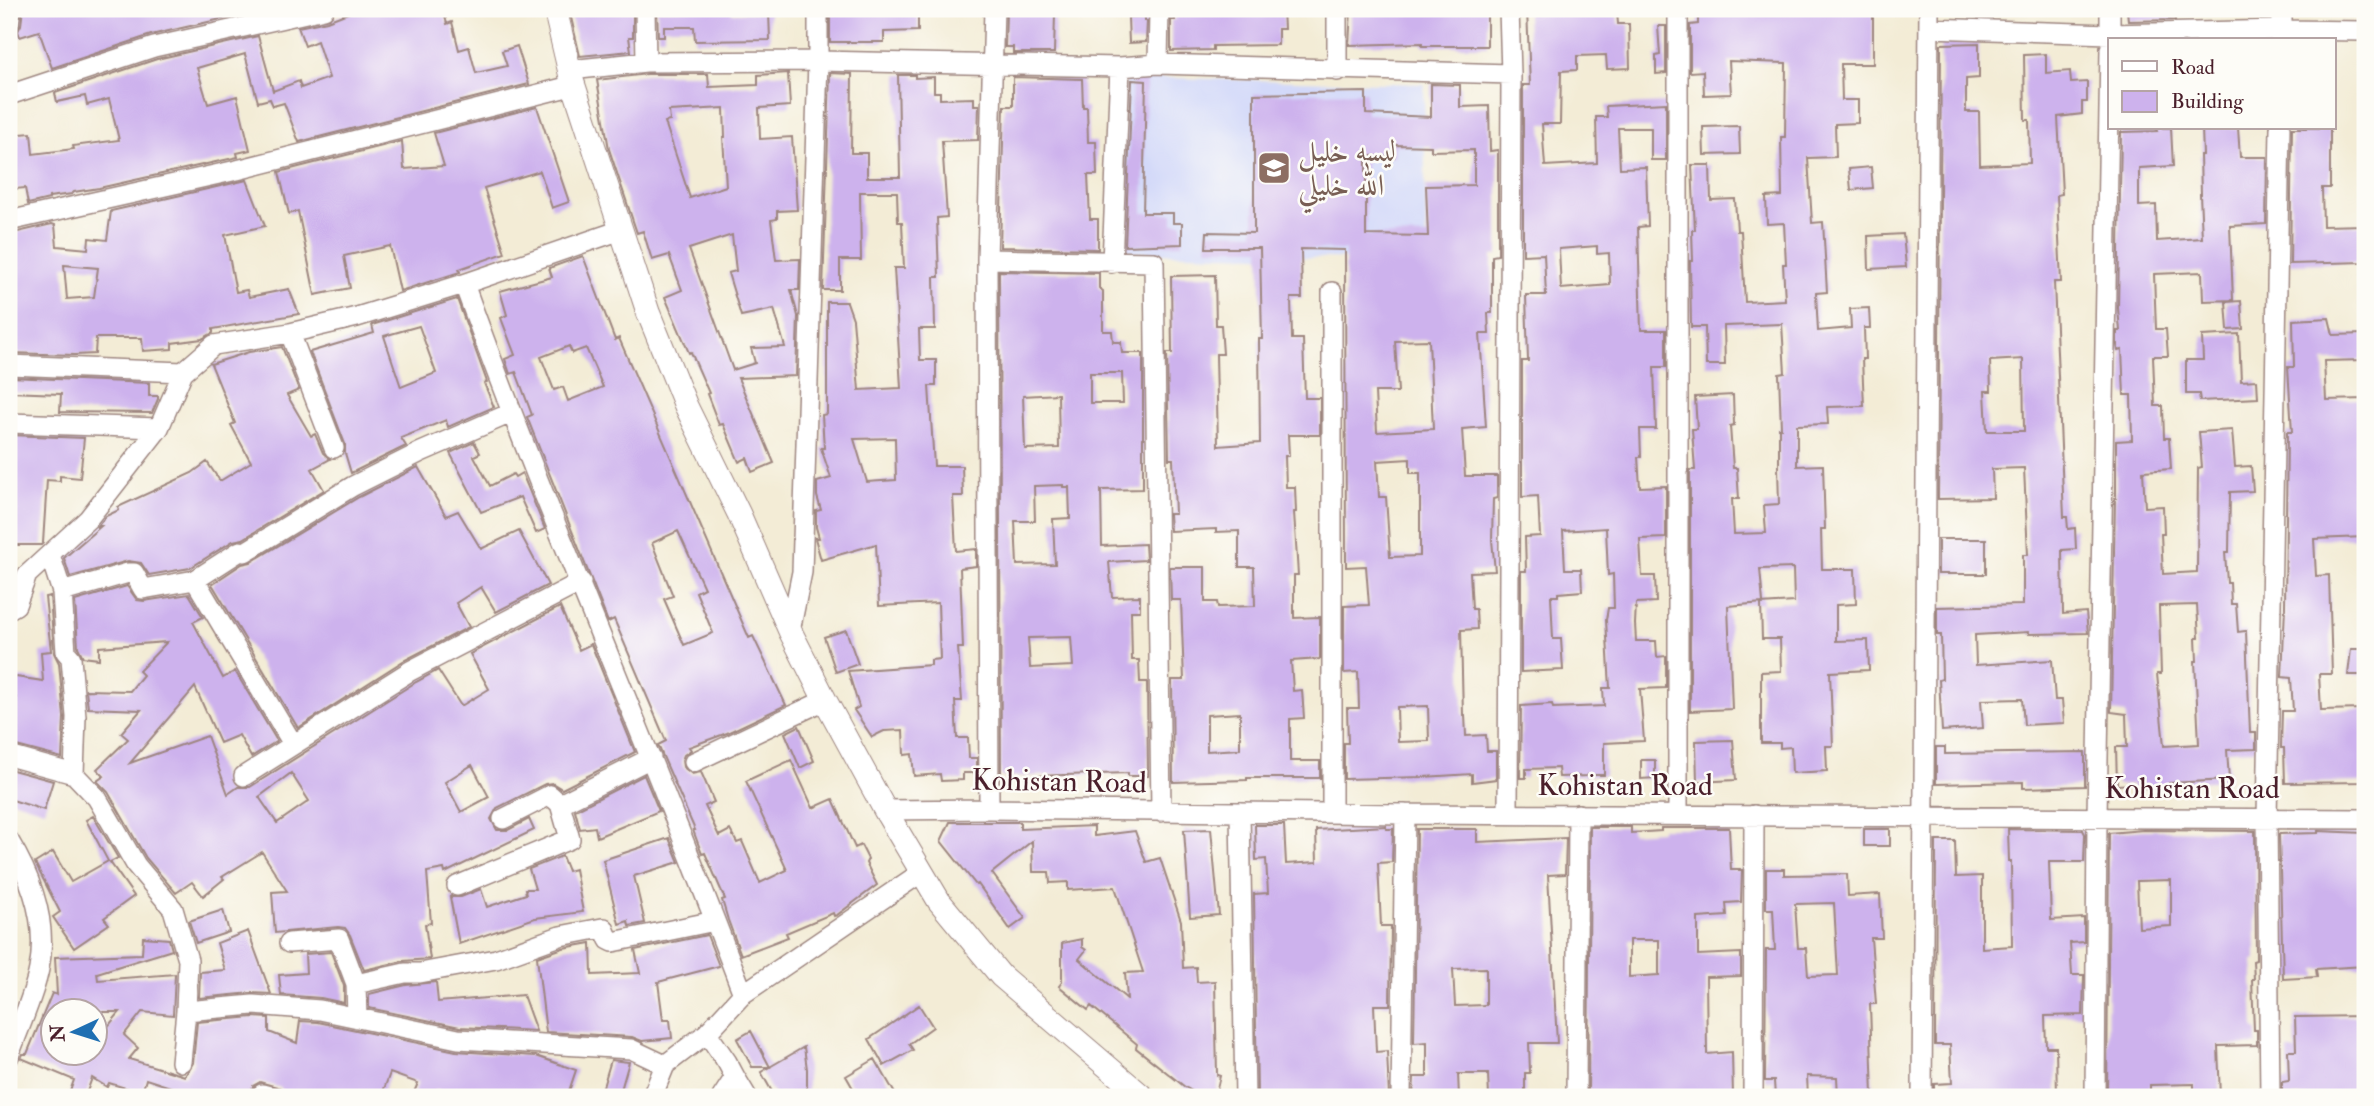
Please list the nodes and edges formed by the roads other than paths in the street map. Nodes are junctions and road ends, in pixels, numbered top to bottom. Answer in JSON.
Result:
{"nodes":[{"id":1,"x":11,"y":9,"type":"edge"},
{"id":2,"x":324,"y":9,"type":"edge"},
{"id":3,"x":555,"y":9,"type":"edge"},
{"id":4,"x":645,"y":9,"type":"edge"},
{"id":5,"x":818,"y":9,"type":"edge"},
{"id":6,"x":994,"y":9,"type":"edge"},
{"id":7,"x":1159,"y":9,"type":"edge"},
{"id":8,"x":1337,"y":9,"type":"edge"},
{"id":9,"x":1509,"y":9,"type":"edge"},
{"id":10,"x":1678,"y":9,"type":"edge"},
{"id":11,"x":2110,"y":9,"type":"edge"},
{"id":12,"x":2282,"y":9,"type":"edge"},
{"id":13,"x":1930,"y":19,"type":"edge"},
{"id":14,"x":9,"y":23,"type":"edge"},
{"id":15,"x":2365,"y":31,"type":"edge"},
{"id":16,"x":2282,"y":35,"type":"edge"},
{"id":17,"x":2110,"y":38,"type":"edge"},
{"id":18,"x":2196,"y":38,"type":"edge"},
{"id":19,"x":2108,"y":41,"type":"edge"},
{"id":20,"x":818,"y":61,"type":"junction"},
{"id":21,"x":646,"y":62,"type":"junction"},
{"id":22,"x":1158,"y":64,"type":"junction"},
{"id":23,"x":994,"y":66,"type":"junction"},
{"id":24,"x":1120,"y":67,"type":"junction"},
{"id":25,"x":1337,"y":71,"type":"junction"},
{"id":26,"x":1511,"y":74,"type":"junction"},
{"id":27,"x":572,"y":77,"type":"junction"},
{"id":28,"x":9,"y":95,"type":"edge"},
{"id":29,"x":2109,"y":130,"type":"edge"},
{"id":30,"x":2280,"y":130,"type":"edge"},
{"id":31,"x":9,"y":222,"type":"edge"},
{"id":32,"x":621,"y":230,"type":"junction"},
{"id":33,"x":987,"y":259,"type":"junction"},
{"id":34,"x":1112,"y":263,"type":"junction"},
{"id":35,"x":464,"y":284,"type":"junction"},
{"id":36,"x":1332,"y":292,"type":"dead end"},
{"id":37,"x":290,"y":333,"type":"junction"},
{"id":38,"x":9,"y":365,"type":"edge"},
{"id":39,"x":183,"y":372,"type":"junction"},
{"id":40,"x":510,"y":413,"type":"junction"},
{"id":41,"x":9,"y":423,"type":"edge"},
{"id":42,"x":159,"y":428,"type":"junction"},
{"id":43,"x":334,"y":448,"type":"dead end"},
{"id":44,"x":50,"y":555,"type":"junction"},
{"id":45,"x":195,"y":580,"type":"junction"},
{"id":46,"x":581,"y":582,"type":"junction"},
{"id":47,"x":62,"y":592,"type":"junction"},
{"id":48,"x":9,"y":609,"type":"edge"},
{"id":49,"x":790,"y":631,"type":"junction"},
{"id":50,"x":825,"y":701,"type":"junction"},
{"id":51,"x":293,"y":744,"type":"junction"},
{"id":52,"x":9,"y":756,"type":"edge"},
{"id":53,"x":651,"y":758,"type":"junction"},
{"id":54,"x":694,"y":762,"type":"dead end"},
{"id":55,"x":74,"y":774,"type":"junction"},
{"id":56,"x":244,"y":776,"type":"dead end"},
{"id":57,"x":560,"y":804,"type":"junction"},
{"id":58,"x":989,"y":809,"type":"junction"},
{"id":59,"x":885,"y":810,"type":"junction"},
{"id":60,"x":1161,"y":812,"type":"junction"},
{"id":61,"x":1240,"y":812,"type":"junction"},
{"id":62,"x":1332,"y":813,"type":"junction"},
{"id":63,"x":1405,"y":814,"type":"junction"},
{"id":64,"x":1508,"y":814,"type":"junction"},
{"id":65,"x":1578,"y":814,"type":"junction"},
{"id":66,"x":1678,"y":815,"type":"junction"},
{"id":67,"x":1754,"y":815,"type":"junction"},
{"id":68,"x":1924,"y":816,"type":"junction"},
{"id":69,"x":2097,"y":817,"type":"junction"},
{"id":70,"x":2267,"y":818,"type":"junction"},
{"id":71,"x":503,"y":819,"type":"dead end"},
{"id":72,"x":2365,"y":819,"type":"edge"},
{"id":73,"x":9,"y":841,"type":"edge"},
{"id":74,"x":922,"y":872,"type":"junction"},
{"id":75,"x":457,"y":886,"type":"dead end"},
{"id":76,"x":716,"y":920,"type":"junction"},
{"id":77,"x":289,"y":943,"type":"dead end"},
{"id":78,"x":356,"y":984,"type":"junction"},
{"id":79,"x":743,"y":994,"type":"junction"},
{"id":80,"x":186,"y":1011,"type":"junction"},
{"id":81,"x":357,"y":1018,"type":"junction"},
{"id":82,"x":707,"y":1033,"type":"junction"},
{"id":83,"x":9,"y":1056,"type":"edge"},
{"id":84,"x":181,"y":1062,"type":"dead end"},
{"id":85,"x":665,"y":1065,"type":"junction"},
{"id":86,"x":735,"y":1077,"type":"junction"},
{"id":87,"x":652,"y":1097,"type":"edge"},
{"id":88,"x":722,"y":1097,"type":"edge"},
{"id":89,"x":747,"y":1097,"type":"edge"},
{"id":90,"x":1143,"y":1097,"type":"edge"},
{"id":91,"x":1245,"y":1097,"type":"edge"},
{"id":92,"x":1401,"y":1097,"type":"edge"},
{"id":93,"x":1576,"y":1097,"type":"edge"},
{"id":94,"x":1753,"y":1097,"type":"edge"},
{"id":95,"x":1922,"y":1097,"type":"edge"},
{"id":96,"x":2095,"y":1097,"type":"edge"},
{"id":97,"x":2270,"y":1097,"type":"edge"}],
"edges":[{"from":1,"to":14,"type":"street"},
{"from":2,"to":28,"type":"street"},
{"from":3,"to":27,"type":"main road"},
{"from":4,"to":21,"type":"street"},
{"from":5,"to":20,"type":"street"},
{"from":6,"to":23,"type":"street"},
{"from":7,"to":22,"type":"street"},
{"from":8,"to":25,"type":"street"},
{"from":9,"to":26,"type":"street"},
{"from":10,"to":66,"type":"street"},
{"from":11,"to":17,"type":"street"},
{"from":12,"to":16,"type":"street"},
{"from":13,"to":19,"type":"street"},
{"from":13,"to":68,"type":"street"},
{"from":15,"to":16,"type":"street"},
{"from":16,"to":18,"type":"street"},
{"from":20,"to":21,"type":"street"},
{"from":20,"to":23,"type":"street"},
{"from":20,"to":49,"type":"street"},
{"from":21,"to":27,"type":"street"},
{"from":22,"to":24,"type":"street"},
{"from":22,"to":25,"type":"street"},
{"from":23,"to":24,"type":"street"},
{"from":23,"to":33,"type":"street"},
{"from":24,"to":34,"type":"street"},
{"from":25,"to":26,"type":"street"},
{"from":26,"to":64,"type":"street"},
{"from":27,"to":31,"type":"street"},
{"from":27,"to":32,"type":"main road"},
{"from":29,"to":69,"type":"street"},
{"from":30,"to":70,"type":"street"},
{"from":32,"to":35,"type":"street"},
{"from":32,"to":49,"type":"main road"},
{"from":33,"to":34,"type":"street"},
{"from":33,"to":58,"type":"street"},
{"from":34,"to":60,"type":"street"},
{"from":35,"to":37,"type":"street"},
{"from":35,"to":40,"type":"street"},
{"from":36,"to":62,"type":"street"},
{"from":37,"to":39,"type":"street"},
{"from":37,"to":43,"type":"street"},
{"from":38,"to":39,"type":"street"},
{"from":39,"to":42,"type":"street"},
{"from":40,"to":45,"type":"street"},
{"from":40,"to":46,"type":"street"},
{"from":41,"to":42,"type":"street"},
{"from":42,"to":44,"type":"street"},
{"from":44,"to":47,"type":"street"},
{"from":44,"to":48,"type":"street"},
{"from":45,"to":47,"type":"street"},
{"from":45,"to":51,"type":"street"},
{"from":46,"to":51,"type":"street"},
{"from":46,"to":53,"type":"street"},
{"from":47,"to":55,"type":"street"},
{"from":49,"to":50,"type":"main road"},
{"from":50,"to":54,"type":"street"},
{"from":50,"to":59,"type":"main road"},
{"from":51,"to":56,"type":"street"},
{"from":52,"to":55,"type":"street"},
{"from":53,"to":57,"type":"street"},
{"from":53,"to":76,"type":"street"},
{"from":55,"to":80,"type":"street"},
{"from":57,"to":71,"type":"street"},
{"from":57,"to":75,"type":"street"},
{"from":58,"to":59,"type":"street","name":"Kohistan Road"},
{"from":58,"to":60,"type":"street","name":"Kohistan Road"},
{"from":59,"to":74,"type":"main road"},
{"from":60,"to":61,"type":"street","name":"Kohistan Road"},
{"from":61,"to":62,"type":"street","name":"Kohistan Road"},
{"from":61,"to":91,"type":"street"},
{"from":62,"to":63,"type":"street","name":"Kohistan Road"},
{"from":63,"to":64,"type":"street","name":"Kohistan Road"},
{"from":63,"to":92,"type":"street"},
{"from":64,"to":65,"type":"street","name":"Kohistan Road"},
{"from":65,"to":66,"type":"street","name":"Kohistan Road"},
{"from":65,"to":93,"type":"street"},
{"from":66,"to":67,"type":"street","name":"Kohistan Road"},
{"from":67,"to":68,"type":"street","name":"Kohistan Road"},
{"from":67,"to":94,"type":"street"},
{"from":68,"to":69,"type":"street","name":"Kohistan Road"},
{"from":68,"to":95,"type":"street"},
{"from":69,"to":70,"type":"street","name":"Kohistan Road"},
{"from":69,"to":96,"type":"street"},
{"from":70,"to":72,"type":"street","name":"Kohistan Road"},
{"from":70,"to":97,"type":"street"},
{"from":73,"to":83,"type":"street"},
{"from":74,"to":79,"type":"street"},
{"from":74,"to":90,"type":"main road"},
{"from":76,"to":78,"type":"street"},
{"from":76,"to":79,"type":"street"},
{"from":77,"to":78,"type":"street"},
{"from":78,"to":81,"type":"street"},
{"from":79,"to":82,"type":"street"},
{"from":80,"to":81,"type":"street"},
{"from":80,"to":84,"type":"street"},
{"from":81,"to":85,"type":"street"},
{"from":82,"to":85,"type":"street"},
{"from":82,"to":86,"type":"street"},
{"from":85,"to":87,"type":"street"},
{"from":86,"to":88,"type":"street"},
{"from":86,"to":89,"type":"street"}]}
